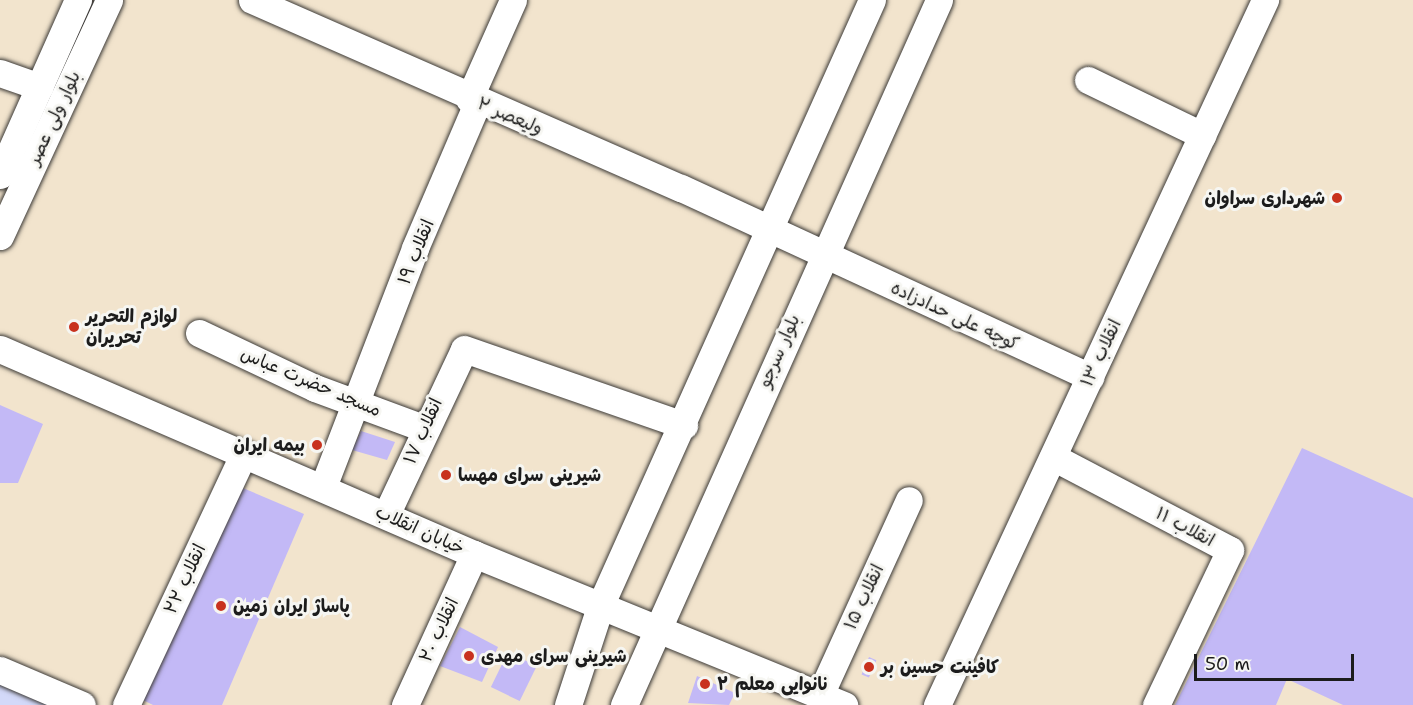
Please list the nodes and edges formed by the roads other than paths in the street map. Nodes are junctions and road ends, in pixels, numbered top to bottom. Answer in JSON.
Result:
{"nodes":[{"id":1,"x":78,"y":0,"type":"edge"},
{"id":2,"x":109,"y":0,"type":"edge"},
{"id":3,"x":252,"y":0,"type":"edge"},
{"id":4,"x":513,"y":0,"type":"edge"},
{"id":5,"x":872,"y":0,"type":"edge"},
{"id":6,"x":939,"y":0,"type":"edge"},
{"id":7,"x":1265,"y":0,"type":"edge"},
{"id":8,"x":0,"y":73,"type":"edge"},
{"id":9,"x":1088,"y":80,"type":"dead end"},
{"id":10,"x":40,"y":87,"type":"junction"},
{"id":11,"x":473,"y":101,"type":"junction"},
{"id":12,"x":1202,"y":135,"type":"junction"},
{"id":13,"x":0,"y":175,"type":"edge"},
{"id":14,"x":769,"y":229,"type":"junction"},
{"id":15,"x":0,"y":236,"type":"edge"},
{"id":16,"x":821,"y":256,"type":"junction"},
{"id":17,"x":200,"y":333,"type":"dead end"},
{"id":18,"x":0,"y":349,"type":"edge"},
{"id":19,"x":1090,"y":377,"type":"junction"},
{"id":20,"x":357,"y":402,"type":"junction"},
{"id":21,"x":684,"y":425,"type":"junction"},
{"id":22,"x":423,"y":428,"type":"junction"},
{"id":23,"x":244,"y":453,"type":"junction"},
{"id":24,"x":1053,"y":457,"type":"junction"},
{"id":25,"x":323,"y":487,"type":"junction"},
{"id":26,"x":909,"y":500,"type":"dead end"},
{"id":27,"x":386,"y":515,"type":"junction"},
{"id":28,"x":474,"y":554,"type":"junction"},
{"id":29,"x":601,"y":604,"type":"junction"},
{"id":30,"x":657,"y":629,"type":"junction"},
{"id":31,"x":0,"y":670,"type":"edge"},
{"id":32,"x":836,"y":702,"type":"edge"},
{"id":33,"x":82,"y":705,"type":"edge"},
{"id":34,"x":126,"y":705,"type":"edge"},
{"id":35,"x":405,"y":705,"type":"edge"},
{"id":36,"x":568,"y":705,"type":"edge"},
{"id":37,"x":624,"y":705,"type":"edge"},
{"id":38,"x":937,"y":705,"type":"edge"},
{"id":39,"x":1156,"y":705,"type":"edge"}],
"edges":[{"from":1,"to":10,"type":"street","name":"بلوار ولی عصر"},
{"from":2,"to":15,"type":"street","name":"بلوار ولی عصر"},
{"from":3,"to":11,"type":"street","name":"ولیعصر ۲"},
{"from":4,"to":11,"type":"street","name":"انقلاب ۱۹"},
{"from":5,"to":14,"type":"street"},
{"from":6,"to":16,"type":"street","name":"بلوار سرجو"},
{"from":7,"to":12,"type":"street","name":"انقلاب ۱۳"},
{"from":8,"to":10,"type":"street"},
{"from":9,"to":12,"type":"street"},
{"from":10,"to":13,"type":"street","name":"بلوار ولی عصر"},
{"from":11,"to":14,"type":"street","name":"ولیعصر ۲"},
{"from":11,"to":20,"type":"street","name":"انقلاب ۱۹"},
{"from":12,"to":19,"type":"street","name":"انقلاب ۱۳"},
{"from":14,"to":16,"type":"street","name":"ولیعصر ۲"},
{"from":14,"to":21,"type":"street"},
{"from":16,"to":19,"type":"street","name":"کوچه علی حدادزاده"},
{"from":16,"to":30,"type":"street","name":"بلوار سرجو"},
{"from":17,"to":20,"type":"street","name":"مسجد حضرت عباس"},
{"from":18,"to":23,"type":"street","name":"خیابان انقلاب"},
{"from":19,"to":24,"type":"street","name":"انقلاب ۱۳"},
{"from":20,"to":22,"type":"street","name":"مسجد حضرت عباس"},
{"from":20,"to":25,"type":"street","name":"انقلاب ۱۹"},
{"from":21,"to":22,"type":"street","name":"انقلاب ۱۷"},
{"from":21,"to":29,"type":"street"},
{"from":22,"to":27,"type":"street","name":"انقلاب ۱۷"},
{"from":23,"to":25,"type":"street","name":"خیابان انقلاب"},
{"from":23,"to":34,"type":"street","name":"انقلاب ۲۲"},
{"from":24,"to":38,"type":"street","name":"انقلاب ۱۳"},
{"from":24,"to":39,"type":"street","name":"انقلاب ۱۱"},
{"from":25,"to":27,"type":"street","name":"خیابان انقلاب"},
{"from":26,"to":32,"type":"street","name":"انقلاب ۱۵"},
{"from":27,"to":28,"type":"street","name":"خیابان انقلاب"},
{"from":28,"to":29,"type":"street","name":"خیابان انقلاب"},
{"from":28,"to":35,"type":"street","name":"انقلاب ۲۰"},
{"from":29,"to":30,"type":"street","name":"خیابان انقلاب"},
{"from":29,"to":36,"type":"street"},
{"from":30,"to":32,"type":"street","name":"خیابان انقلاب"},
{"from":30,"to":37,"type":"street","name":"بلوار سرجو"},
{"from":31,"to":33,"type":"street"}]}
